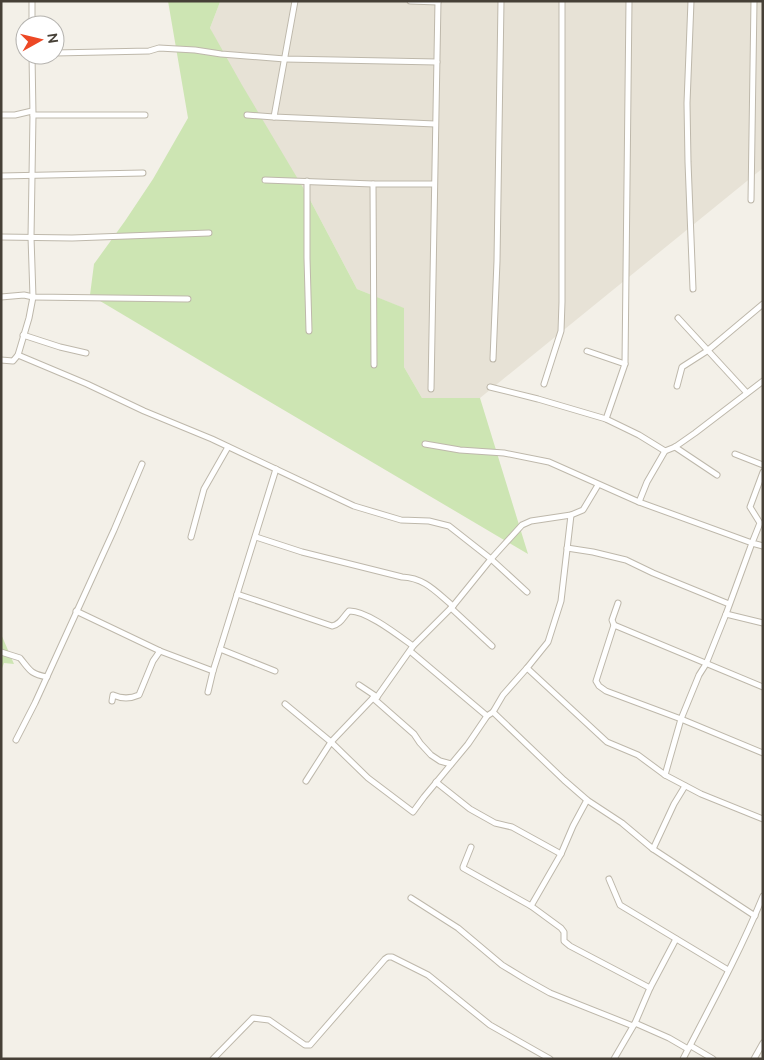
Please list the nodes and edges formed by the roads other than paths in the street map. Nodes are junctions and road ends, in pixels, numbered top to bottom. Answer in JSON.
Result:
{"nodes":[{"id":1,"x":32,"y":1,"type":"edge"},
{"id":2,"x":295,"y":1,"type":"edge"},
{"id":3,"x":410,"y":1,"type":"edge"},
{"id":4,"x":501,"y":1,"type":"edge"},
{"id":5,"x":562,"y":1,"type":"edge"},
{"id":6,"x":629,"y":1,"type":"edge"},
{"id":7,"x":691,"y":1,"type":"edge"},
{"id":8,"x":754,"y":1,"type":"edge"},
{"id":9,"x":438,"y":2,"type":"edge"},
{"id":10,"x":32,"y":15,"type":"edge"},
{"id":11,"x":65,"y":53,"type":"edge"},
{"id":12,"x":285,"y":59,"type":"junction"},
{"id":13,"x":437,"y":62,"type":"junction"},
{"id":14,"x":32,"y":65,"type":"edge"},
{"id":15,"x":32,"y":113,"type":"junction"},
{"id":16,"x":145,"y":114,"type":"dead end"},
{"id":17,"x":1,"y":115,"type":"edge"},
{"id":18,"x":247,"y":115,"type":"dead end"},
{"id":19,"x":274,"y":118,"type":"junction"},
{"id":20,"x":435,"y":124,"type":"junction"},
{"id":21,"x":143,"y":173,"type":"dead end"},
{"id":22,"x":1,"y":176,"type":"edge"},
{"id":23,"x":32,"y":176,"type":"junction"},
{"id":24,"x":265,"y":180,"type":"dead end"},
{"id":25,"x":307,"y":181,"type":"junction"},
{"id":26,"x":373,"y":184,"type":"junction"},
{"id":27,"x":434,"y":184,"type":"junction"},
{"id":28,"x":751,"y":200,"type":"dead end"},
{"id":29,"x":209,"y":234,"type":"dead end"},
{"id":30,"x":1,"y":237,"type":"edge"},
{"id":31,"x":31,"y":237,"type":"junction"},
{"id":32,"x":693,"y":289,"type":"dead end"},
{"id":33,"x":1,"y":297,"type":"edge"},
{"id":34,"x":33,"y":297,"type":"junction"},
{"id":35,"x":188,"y":299,"type":"dead end"},
{"id":36,"x":763,"y":304,"type":"edge"},
{"id":37,"x":678,"y":318,"type":"dead end"},
{"id":38,"x":309,"y":331,"type":"dead end"},
{"id":39,"x":23,"y":335,"type":"junction"},
{"id":40,"x":587,"y":351,"type":"dead end"},
{"id":41,"x":707,"y":351,"type":"junction"},
{"id":42,"x":86,"y":353,"type":"dead end"},
{"id":43,"x":18,"y":355,"type":"junction"},
{"id":44,"x":493,"y":359,"type":"dead end"},
{"id":45,"x":1,"y":360,"type":"edge"},
{"id":46,"x":625,"y":364,"type":"junction"},
{"id":47,"x":374,"y":365,"type":"dead end"},
{"id":48,"x":763,"y":381,"type":"edge"},
{"id":49,"x":544,"y":384,"type":"dead end"},
{"id":50,"x":676,"y":386,"type":"dead end"},
{"id":51,"x":490,"y":387,"type":"dead end"},
{"id":52,"x":431,"y":389,"type":"dead end"},
{"id":53,"x":747,"y":393,"type":"junction"},
{"id":54,"x":606,"y":419,"type":"junction"},
{"id":55,"x":426,"y":444,"type":"dead end"},
{"id":56,"x":228,"y":447,"type":"junction"},
{"id":57,"x":675,"y":447,"type":"junction"},
{"id":58,"x":665,"y":451,"type":"junction"},
{"id":59,"x":735,"y":454,"type":"dead end"},
{"id":60,"x":142,"y":464,"type":"dead end"},
{"id":61,"x":763,"y":465,"type":"edge"},
{"id":62,"x":276,"y":469,"type":"junction"},
{"id":63,"x":763,"y":472,"type":"edge"},
{"id":64,"x":717,"y":475,"type":"dead end"},
{"id":65,"x":598,"y":485,"type":"junction"},
{"id":66,"x":639,"y":502,"type":"junction"},
{"id":67,"x":571,"y":515,"type":"junction"},
{"id":68,"x":762,"y":524,"type":"edge"},
{"id":69,"x":191,"y":537,"type":"dead end"},
{"id":70,"x":256,"y":537,"type":"junction"},
{"id":71,"x":752,"y":543,"type":"junction"},
{"id":72,"x":763,"y":546,"type":"edge"},
{"id":73,"x":566,"y":548,"type":"junction"},
{"id":74,"x":491,"y":559,"type":"junction"},
{"id":75,"x":527,"y":592,"type":"dead end"},
{"id":76,"x":238,"y":594,"type":"junction"},
{"id":77,"x":618,"y":603,"type":"dead end"},
{"id":78,"x":729,"y":604,"type":"junction"},
{"id":79,"x":452,"y":607,"type":"junction"},
{"id":80,"x":76,"y":611,"type":"junction"},
{"id":81,"x":726,"y":614,"type":"junction"},
{"id":82,"x":763,"y":623,"type":"edge"},
{"id":83,"x":614,"y":625,"type":"junction"},
{"id":84,"x":492,"y":646,"type":"dead end"},
{"id":85,"x":220,"y":649,"type":"junction"},
{"id":86,"x":412,"y":649,"type":"junction"},
{"id":87,"x":160,"y":651,"type":"junction"},
{"id":88,"x":1,"y":652,"type":"edge"},
{"id":89,"x":706,"y":664,"type":"junction"},
{"id":90,"x":527,"y":668,"type":"junction"},
{"id":91,"x":213,"y":671,"type":"junction"},
{"id":92,"x":275,"y":671,"type":"dead end"},
{"id":93,"x":47,"y":677,"type":"junction"},
{"id":94,"x":358,"y":685,"type":"dead end"},
{"id":95,"x":763,"y":687,"type":"edge"},
{"id":96,"x":208,"y":692,"type":"dead end"},
{"id":97,"x":375,"y":698,"type":"junction"},
{"id":98,"x":112,"y":701,"type":"dead end"},
{"id":99,"x":285,"y":704,"type":"dead end"},
{"id":100,"x":493,"y":712,"type":"junction"},
{"id":101,"x":487,"y":716,"type":"junction"},
{"id":102,"x":681,"y":719,"type":"junction"},
{"id":103,"x":16,"y":740,"type":"dead end"},
{"id":104,"x":331,"y":742,"type":"junction"},
{"id":105,"x":763,"y":753,"type":"edge"},
{"id":106,"x":451,"y":764,"type":"junction"},
{"id":107,"x":665,"y":776,"type":"junction"},
{"id":108,"x":306,"y":781,"type":"dead end"},
{"id":109,"x":436,"y":782,"type":"junction"},
{"id":110,"x":685,"y":786,"type":"junction"},
{"id":111,"x":587,"y":800,"type":"junction"},
{"id":112,"x":763,"y":819,"type":"edge"},
{"id":113,"x":471,"y":846,"type":"dead end"},
{"id":114,"x":653,"y":849,"type":"junction"},
{"id":115,"x":561,"y":854,"type":"junction"},
{"id":116,"x":609,"y":879,"type":"dead end"},
{"id":117,"x":763,"y":896,"type":"edge"},
{"id":118,"x":411,"y":898,"type":"dead end"},
{"id":119,"x":531,"y":906,"type":"junction"},
{"id":120,"x":755,"y":916,"type":"junction"},
{"id":121,"x":676,"y":939,"type":"junction"},
{"id":122,"x":728,"y":970,"type":"junction"},
{"id":123,"x":650,"y":988,"type":"junction"},
{"id":124,"x":634,"y":1025,"type":"junction"},
{"id":125,"x":763,"y":1043,"type":"edge"},
{"id":126,"x":690,"y":1048,"type":"junction"},
{"id":127,"x":213,"y":1059,"type":"edge"},
{"id":128,"x":550,"y":1059,"type":"edge"},
{"id":129,"x":614,"y":1059,"type":"edge"},
{"id":130,"x":683,"y":1059,"type":"edge"},
{"id":131,"x":713,"y":1059,"type":"edge"},
{"id":132,"x":754,"y":1059,"type":"edge"}],
"edges":[{"from":1,"to":10,"type":"street"},
{"from":2,"to":12,"type":"street"},
{"from":3,"to":9,"type":"street"},
{"from":4,"to":44,"type":"street"},
{"from":5,"to":49,"type":"street"},
{"from":6,"to":46,"type":"street"},
{"from":7,"to":32,"type":"street"},
{"from":8,"to":28,"type":"street"},
{"from":9,"to":13,"type":"street"},
{"from":11,"to":12,"type":"street"},
{"from":12,"to":13,"type":"street"},
{"from":12,"to":19,"type":"street"},
{"from":13,"to":20,"type":"street"},
{"from":14,"to":15,"type":"street"},
{"from":15,"to":16,"type":"street"},
{"from":15,"to":17,"type":"street"},
{"from":15,"to":23,"type":"street"},
{"from":18,"to":19,"type":"street"},
{"from":19,"to":20,"type":"street"},
{"from":20,"to":27,"type":"street"},
{"from":21,"to":23,"type":"street"},
{"from":22,"to":23,"type":"street"},
{"from":23,"to":31,"type":"street"},
{"from":24,"to":25,"type":"street"},
{"from":25,"to":26,"type":"street"},
{"from":25,"to":38,"type":"street"},
{"from":26,"to":27,"type":"street"},
{"from":26,"to":47,"type":"street"},
{"from":27,"to":52,"type":"street"},
{"from":29,"to":31,"type":"street"},
{"from":30,"to":31,"type":"street"},
{"from":31,"to":34,"type":"street"},
{"from":33,"to":34,"type":"street"},
{"from":34,"to":35,"type":"street"},
{"from":34,"to":39,"type":"street"},
{"from":36,"to":41,"type":"street"},
{"from":37,"to":41,"type":"street"},
{"from":39,"to":42,"type":"street"},
{"from":39,"to":43,"type":"street"},
{"from":40,"to":46,"type":"street"},
{"from":41,"to":50,"type":"street"},
{"from":41,"to":53,"type":"street"},
{"from":43,"to":45,"type":"street"},
{"from":43,"to":56,"type":"street"},
{"from":46,"to":54,"type":"street"},
{"from":48,"to":53,"type":"street"},
{"from":51,"to":54,"type":"street"},
{"from":53,"to":57,"type":"street"},
{"from":54,"to":58,"type":"street"},
{"from":55,"to":65,"type":"street"},
{"from":56,"to":62,"type":"street"},
{"from":56,"to":69,"type":"street"},
{"from":57,"to":58,"type":"street"},
{"from":57,"to":64,"type":"street"},
{"from":58,"to":66,"type":"street"},
{"from":59,"to":61,"type":"street"},
{"from":60,"to":80,"type":"street"},
{"from":62,"to":70,"type":"street"},
{"from":62,"to":74,"type":"street"},
{"from":63,"to":68,"type":"street"},
{"from":65,"to":66,"type":"street"},
{"from":65,"to":67,"type":"street"},
{"from":66,"to":71,"type":"street"},
{"from":67,"to":73,"type":"street"},
{"from":67,"to":74,"type":"street"},
{"from":68,"to":71,"type":"street"},
{"from":70,"to":76,"type":"street"},
{"from":70,"to":79,"type":"street"},
{"from":71,"to":72,"type":"street"},
{"from":71,"to":78,"type":"street"},
{"from":73,"to":78,"type":"street"},
{"from":73,"to":90,"type":"street"},
{"from":74,"to":75,"type":"street"},
{"from":74,"to":79,"type":"street"},
{"from":76,"to":85,"type":"street"},
{"from":76,"to":86,"type":"street"},
{"from":77,"to":83,"type":"street"},
{"from":78,"to":81,"type":"street"},
{"from":79,"to":84,"type":"street"},
{"from":79,"to":86,"type":"street"},
{"from":80,"to":87,"type":"street"},
{"from":80,"to":93,"type":"street"},
{"from":81,"to":82,"type":"street"},
{"from":81,"to":89,"type":"street"},
{"from":83,"to":89,"type":"street"},
{"from":83,"to":102,"type":"street"},
{"from":85,"to":91,"type":"street"},
{"from":85,"to":92,"type":"street"},
{"from":86,"to":97,"type":"street"},
{"from":86,"to":101,"type":"street"},
{"from":87,"to":91,"type":"street"},
{"from":87,"to":98,"type":"street"},
{"from":88,"to":93,"type":"street"},
{"from":89,"to":95,"type":"street"},
{"from":89,"to":102,"type":"street"},
{"from":90,"to":100,"type":"street"},
{"from":90,"to":107,"type":"street"},
{"from":91,"to":96,"type":"street"},
{"from":93,"to":103,"type":"street"},
{"from":94,"to":97,"type":"street"},
{"from":97,"to":104,"type":"street"},
{"from":97,"to":106,"type":"street"},
{"from":99,"to":104,"type":"street"},
{"from":100,"to":101,"type":"street"},
{"from":100,"to":111,"type":"street"},
{"from":101,"to":106,"type":"street"},
{"from":102,"to":105,"type":"street"},
{"from":102,"to":107,"type":"street"},
{"from":104,"to":108,"type":"street"},
{"from":104,"to":109,"type":"street"},
{"from":106,"to":109,"type":"street"},
{"from":107,"to":110,"type":"street"},
{"from":109,"to":115,"type":"street"},
{"from":110,"to":112,"type":"street"},
{"from":110,"to":114,"type":"street"},
{"from":111,"to":114,"type":"street"},
{"from":111,"to":115,"type":"street"},
{"from":113,"to":119,"type":"street"},
{"from":114,"to":120,"type":"street"},
{"from":115,"to":119,"type":"street"},
{"from":116,"to":121,"type":"street"},
{"from":117,"to":120,"type":"street"},
{"from":118,"to":124,"type":"street"},
{"from":119,"to":123,"type":"street"},
{"from":120,"to":122,"type":"street"},
{"from":121,"to":122,"type":"street"},
{"from":121,"to":123,"type":"street"},
{"from":122,"to":126,"type":"street"},
{"from":123,"to":124,"type":"street"},
{"from":124,"to":126,"type":"street"},
{"from":124,"to":129,"type":"street"},
{"from":125,"to":132,"type":"street"},
{"from":126,"to":130,"type":"street"},
{"from":126,"to":131,"type":"street"},
{"from":127,"to":128,"type":"street"}]}
